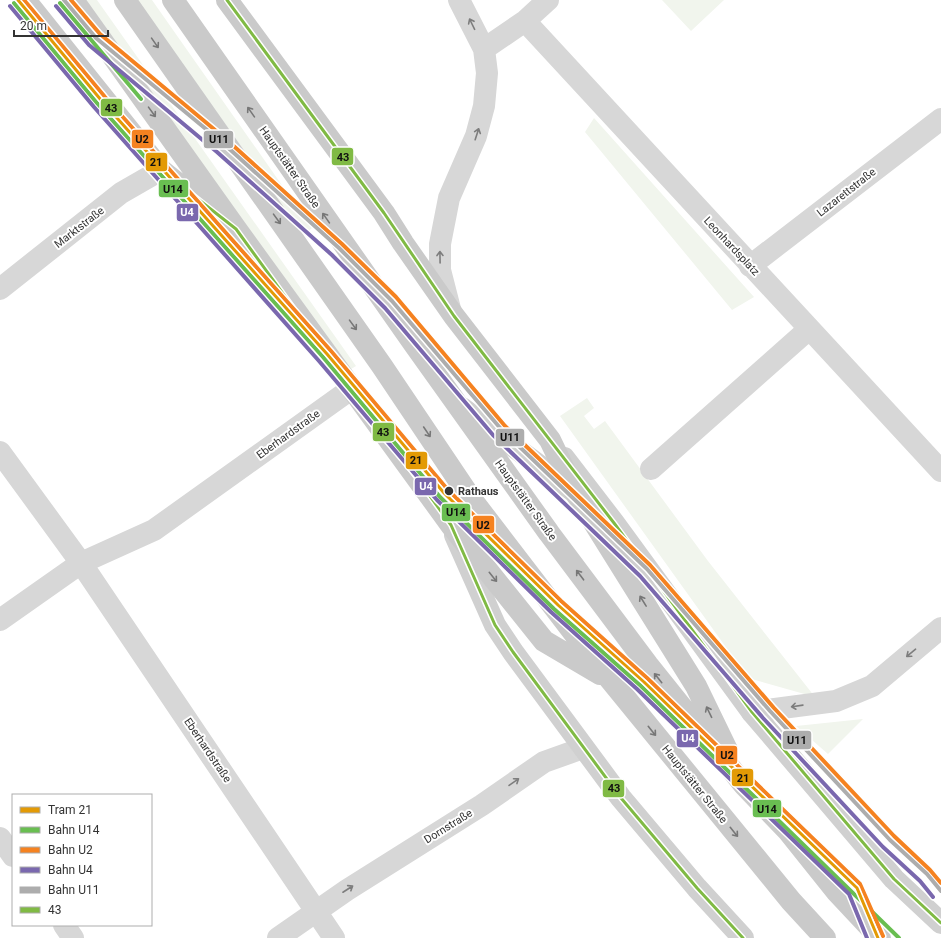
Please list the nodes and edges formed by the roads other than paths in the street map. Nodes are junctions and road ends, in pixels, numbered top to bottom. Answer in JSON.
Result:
{"nodes":[{"id":1,"x":25,"y":0,"type":"edge"},
{"id":2,"x":73,"y":0,"type":"edge"},
{"id":3,"x":125,"y":0,"type":"edge"},
{"id":4,"x":173,"y":0,"type":"edge"},
{"id":5,"x":227,"y":0,"type":"edge"},
{"id":6,"x":459,"y":0,"type":"edge"},
{"id":7,"x":548,"y":0,"type":"edge"},
{"id":8,"x":525,"y":21,"type":"junction"},
{"id":9,"x":484,"y":49,"type":"junction"},
{"id":10,"x":941,"y":119,"type":"edge"},
{"id":11,"x":161,"y":170,"type":"junction"},
{"id":12,"x":236,"y":229,"type":"junction"},
{"id":13,"x":750,"y":266,"type":"junction"},
{"id":14,"x":0,"y":289,"type":"edge"},
{"id":15,"x":450,"y":309,"type":"junction"},
{"id":16,"x":809,"y":329,"type":"junction"},
{"id":17,"x":351,"y":389,"type":"junction"},
{"id":18,"x":458,"y":406,"type":"junction"},
{"id":19,"x":550,"y":440,"type":"junction"},
{"id":20,"x":0,"y":452,"type":"edge"},
{"id":21,"x":650,"y":469,"type":"dead end"},
{"id":22,"x":941,"y":472,"type":"edge"},
{"id":23,"x":575,"y":492,"type":"junction"},
{"id":24,"x":614,"y":523,"type":"junction"},
{"id":25,"x":451,"y":525,"type":"junction"},
{"id":26,"x":81,"y":563,"type":"junction"},
{"id":27,"x":0,"y":620,"type":"edge"},
{"id":28,"x":941,"y":628,"type":"edge"},
{"id":29,"x":610,"y":679,"type":"junction"},
{"id":30,"x":752,"y":712,"type":"junction"},
{"id":31,"x":583,"y":748,"type":"junction"},
{"id":32,"x":744,"y":785,"type":"junction"},
{"id":33,"x":0,"y":838,"type":"edge"},
{"id":34,"x":12,"y":855,"type":"edge"},
{"id":35,"x":316,"y":911,"type":"junction"},
{"id":36,"x":941,"y":923,"type":"edge"},
{"id":37,"x":65,"y":926,"type":"edge"},
{"id":38,"x":73,"y":938,"type":"edge"},
{"id":39,"x":278,"y":938,"type":"edge"},
{"id":40,"x":334,"y":938,"type":"edge"},
{"id":41,"x":743,"y":938,"type":"edge"},
{"id":42,"x":825,"y":938,"type":"edge"},
{"id":43,"x":880,"y":938,"type":"edge"}],
"edges":[{"from":1,"to":11,"type":"main road"},
{"from":2,"to":12,"type":"main road","one_way":true},
{"from":3,"to":29,"type":"main road","name":"Hauptstätter Straße","one_way":true},
{"from":18,"to":4,"type":"main road","name":"Hauptstätter Straße","one_way":true},
{"from":5,"to":15,"type":"main road"},
{"from":9,"to":6,"type":"street","one_way":true},
{"from":7,"to":8,"type":"street"},
{"from":8,"to":9,"type":"street"},
{"from":8,"to":13,"type":"street","name":"Leonhardsplatz"},
{"from":15,"to":9,"type":"street","one_way":true},
{"from":10,"to":13,"type":"street","name":"Lazarettstraße"},
{"from":11,"to":12,"type":"main road"},
{"from":11,"to":14,"type":"street","name":"Marktstraße"},
{"from":12,"to":17,"type":"main road"},
{"from":13,"to":16,"type":"street","name":"Leonhardsplatz"},
{"from":15,"to":19,"type":"main road"},
{"from":16,"to":21,"type":"street"},
{"from":16,"to":22,"type":"street","name":"Leonhardsplatz"},
{"from":17,"to":25,"type":"main road"},
{"from":17,"to":26,"type":"street","name":"Eberhardstraße"},
{"from":18,"to":23,"type":"street"},
{"from":32,"to":18,"type":"main road","name":"Hauptstätter Straße","one_way":true},
{"from":19,"to":23,"type":"main road"},
{"from":19,"to":24,"type":"street"},
{"from":20,"to":26,"type":"street","name":"Eberhardstraße"},
{"from":23,"to":24,"type":"street"},
{"from":32,"to":23,"type":"main road","one_way":true},
{"from":24,"to":30,"type":"street"},
{"from":25,"to":29,"type":"main road","one_way":true},
{"from":25,"to":31,"type":"street"},
{"from":26,"to":27,"type":"street"},
{"from":26,"to":35,"type":"street","name":"Eberhardstraße"},
{"from":28,"to":30,"type":"street","one_way":true},
{"from":29,"to":42,"type":"main road","name":"Hauptstätter Straße","one_way":true},
{"from":30,"to":36,"type":"street"},
{"from":35,"to":31,"type":"street","name":"Dornstraße","one_way":true},
{"from":31,"to":41,"type":"street"},
{"from":32,"to":43,"type":"main road","name":"Hauptstätter Straße"},
{"from":33,"to":34,"type":"street"},
{"from":35,"to":39,"type":"street","name":"Dornstraße"},
{"from":35,"to":40,"type":"street","name":"Eberhardstraße"},
{"from":37,"to":38,"type":"street"}]}
